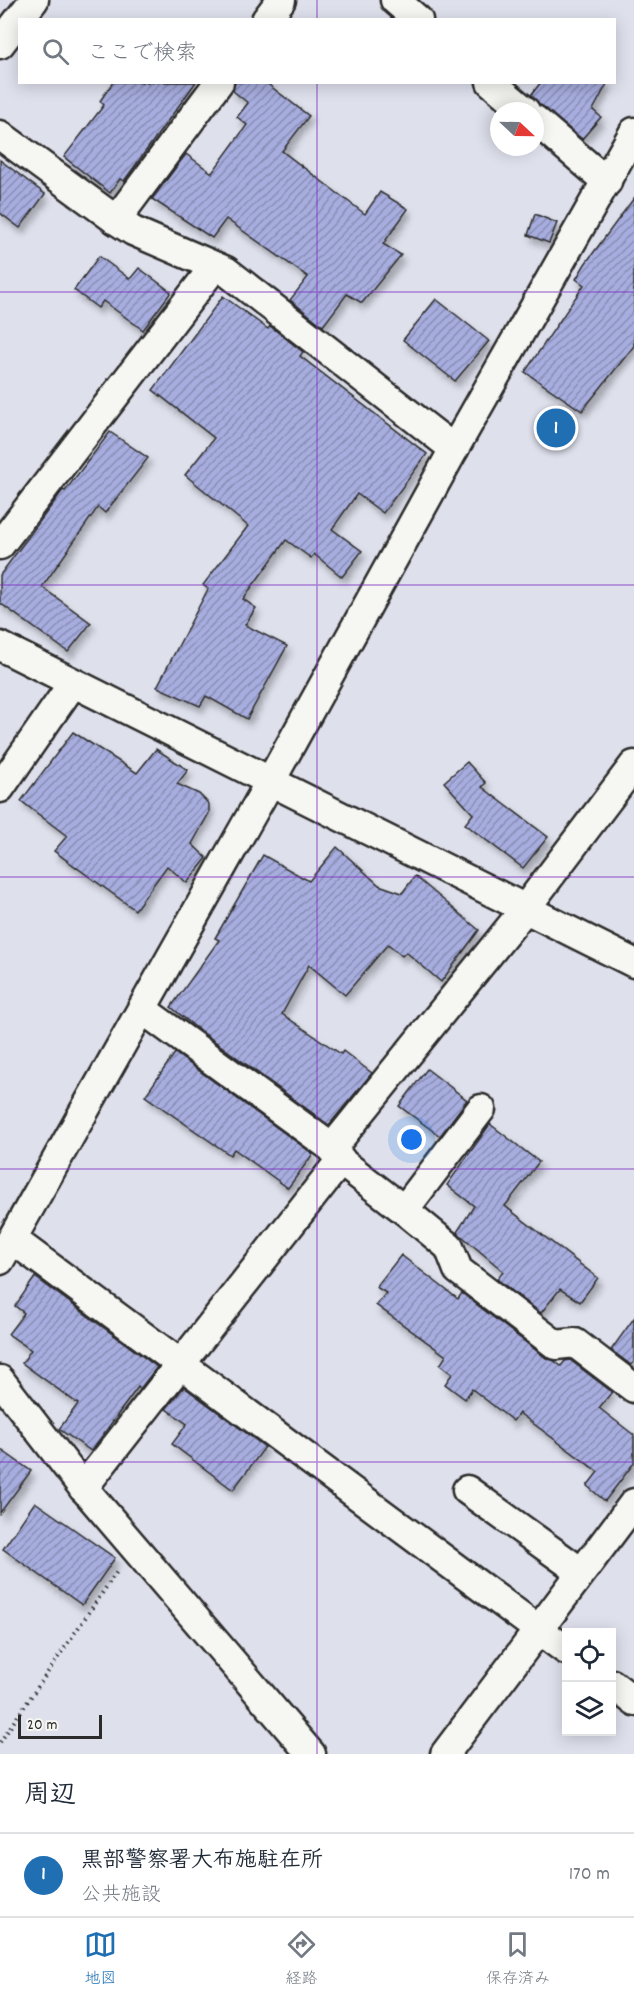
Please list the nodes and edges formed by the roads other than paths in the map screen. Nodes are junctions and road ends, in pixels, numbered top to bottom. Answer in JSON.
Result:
{"nodes":[{"id":1,"x":34,"y":0,"type":"edge"},
{"id":2,"x":281,"y":0,"type":"edge"},
{"id":3,"x":395,"y":0,"type":"edge"},
{"id":4,"x":20,"y":18,"type":"edge"},
{"id":5,"x":268,"y":18,"type":"edge"},
{"id":6,"x":416,"y":18,"type":"edge"},
{"id":7,"x":18,"y":21,"type":"edge"},
{"id":8,"x":0,"y":45,"type":"edge"},
{"id":9,"x":218,"y":84,"type":"edge"},
{"id":10,"x":493,"y":84,"type":"edge"},
{"id":11,"x":514,"y":102,"type":"edge"},
{"id":12,"x":544,"y":128,"type":"edge"},
{"id":13,"x":634,"y":132,"type":"edge"},
{"id":14,"x":0,"y":135,"type":"edge"},
{"id":15,"x":607,"y":182,"type":"junction"},
{"id":16,"x":116,"y":220,"type":"junction"},
{"id":17,"x":214,"y":267,"type":"junction"},
{"id":18,"x":454,"y":449,"type":"junction"},
{"id":19,"x":0,"y":545,"type":"edge"},
{"id":20,"x":0,"y":646,"type":"edge"},
{"id":21,"x":73,"y":683,"type":"junction"},
{"id":22,"x":634,"y":765,"type":"edge"},
{"id":23,"x":270,"y":782,"type":"junction"},
{"id":24,"x":0,"y":788,"type":"edge"},
{"id":25,"x":525,"y":909,"type":"junction"},
{"id":26,"x":634,"y":963,"type":"edge"},
{"id":27,"x":142,"y":1009,"type":"junction"},
{"id":28,"x":481,"y":1109,"type":"dead end"},
{"id":29,"x":337,"y":1154,"type":"junction"},
{"id":30,"x":404,"y":1210,"type":"junction"},
{"id":31,"x":6,"y":1249,"type":"edge"},
{"id":32,"x":181,"y":1363,"type":"junction"},
{"id":33,"x":0,"y":1380,"type":"edge"},
{"id":34,"x":634,"y":1388,"type":"edge"},
{"id":35,"x":83,"y":1488,"type":"junction"},
{"id":36,"x":467,"y":1490,"type":"dead end"},
{"id":37,"x":634,"y":1503,"type":"edge"},
{"id":38,"x":581,"y":1572,"type":"junction"},
{"id":39,"x":539,"y":1629,"type":"junction"},
{"id":40,"x":562,"y":1646,"type":"edge"},
{"id":41,"x":616,"y":1687,"type":"edge"},
{"id":42,"x":634,"y":1701,"type":"edge"},
{"id":43,"x":311,"y":1754,"type":"edge"},
{"id":44,"x":445,"y":1754,"type":"edge"}],
"edges":[{"from":1,"to":4,"type":"street"},
{"from":2,"to":5,"type":"street"},
{"from":3,"to":6,"type":"street"},
{"from":7,"to":8,"type":"street"},
{"from":9,"to":16,"type":"street"},
{"from":10,"to":11,"type":"street"},
{"from":12,"to":15,"type":"street"},
{"from":13,"to":15,"type":"street"},
{"from":14,"to":16,"type":"street"},
{"from":15,"to":18,"type":"street"},
{"from":16,"to":17,"type":"street"},
{"from":17,"to":18,"type":"street"},
{"from":17,"to":19,"type":"street"},
{"from":18,"to":23,"type":"street"},
{"from":20,"to":21,"type":"street"},
{"from":21,"to":23,"type":"street"},
{"from":21,"to":24,"type":"street"},
{"from":22,"to":25,"type":"street"},
{"from":23,"to":25,"type":"street"},
{"from":23,"to":27,"type":"street"},
{"from":25,"to":26,"type":"street"},
{"from":25,"to":29,"type":"street"},
{"from":27,"to":29,"type":"street"},
{"from":27,"to":31,"type":"street"},
{"from":28,"to":30,"type":"street"},
{"from":29,"to":30,"type":"street"},
{"from":29,"to":32,"type":"street"},
{"from":30,"to":34,"type":"street"},
{"from":31,"to":32,"type":"street"},
{"from":32,"to":35,"type":"street"},
{"from":32,"to":39,"type":"street"},
{"from":33,"to":35,"type":"street"},
{"from":35,"to":43,"type":"street"},
{"from":36,"to":38,"type":"street"},
{"from":37,"to":38,"type":"street"},
{"from":38,"to":39,"type":"street"},
{"from":39,"to":40,"type":"street"},
{"from":39,"to":44,"type":"street"},
{"from":41,"to":42,"type":"street"}]}
